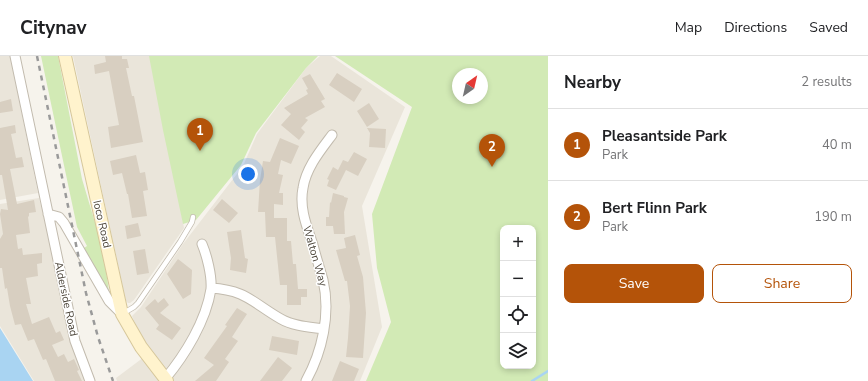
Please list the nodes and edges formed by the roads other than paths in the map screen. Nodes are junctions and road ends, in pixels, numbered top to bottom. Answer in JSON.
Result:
{"nodes":[{"id":1,"x":15,"y":56,"type":"edge"},
{"id":2,"x":65,"y":56,"type":"edge"},
{"id":3,"x":332,"y":135,"type":"dead end"},
{"id":4,"x":48,"y":214,"type":"junction"},
{"id":5,"x":193,"y":217,"type":"dead end"},
{"id":6,"x":202,"y":244,"type":"dead end"},
{"id":7,"x":211,"y":288,"type":"junction"},
{"id":8,"x":122,"y":314,"type":"junction"},
{"id":9,"x":323,"y":330,"type":"junction"},
{"id":10,"x":166,"y":380,"type":"edge"},
{"id":11,"x":90,"y":381,"type":"edge"},
{"id":12,"x":306,"y":381,"type":"edge"}],
"edges":[{"from":1,"to":4,"type":"street","name":"Alderside Road"},
{"from":2,"to":8,"type":"main road","name":"Ioco Road"},
{"from":3,"to":9,"type":"street","name":"Walton Way"},
{"from":4,"to":8,"type":"street"},
{"from":4,"to":11,"type":"street","name":"Alderside Road"},
{"from":5,"to":8,"type":"lane"},
{"from":6,"to":7,"type":"street"},
{"from":7,"to":9,"type":"street"},
{"from":7,"to":10,"type":"street"},
{"from":8,"to":10,"type":"main road","name":"Ioco Road"},
{"from":9,"to":12,"type":"street","name":"Walton Way"}]}
